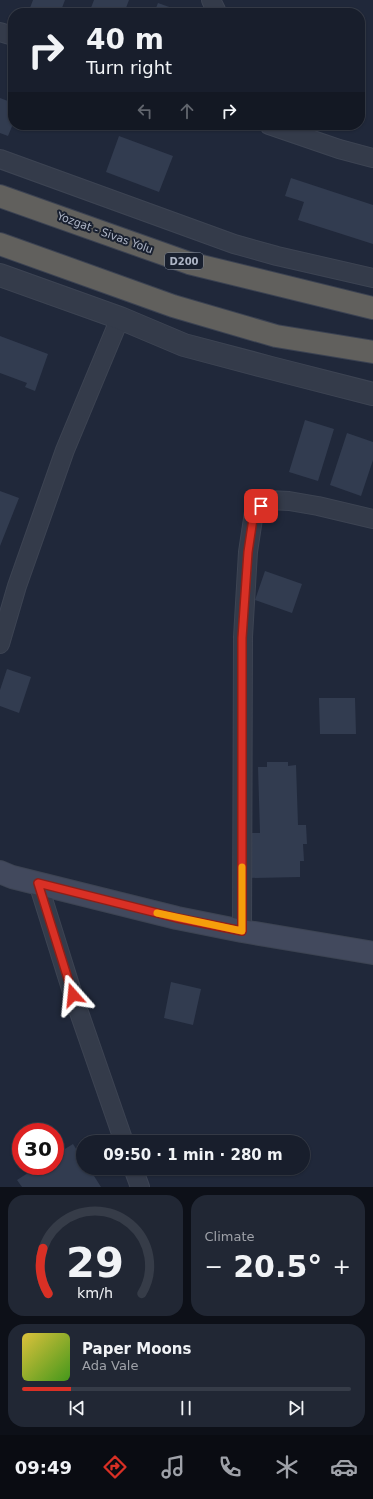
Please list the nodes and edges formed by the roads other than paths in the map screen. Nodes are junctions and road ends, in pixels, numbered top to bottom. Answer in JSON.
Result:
{"nodes":[{"id":1,"x":284,"y":130,"type":"edge"},
{"id":2,"x":373,"y":158,"type":"edge"},
{"id":3,"x":0,"y":159,"type":"edge"},
{"id":4,"x":0,"y":196,"type":"edge"},
{"id":5,"x":0,"y":244,"type":"edge"},
{"id":6,"x":0,"y":275,"type":"edge"},
{"id":7,"x":373,"y":278,"type":"edge"},
{"id":8,"x":373,"y":308,"type":"edge"},
{"id":9,"x":120,"y":318,"type":"junction"},
{"id":10,"x":373,"y":352,"type":"edge"},
{"id":11,"x":373,"y":394,"type":"edge"},
{"id":12,"x":373,"y":519,"type":"edge"},
{"id":13,"x":0,"y":644,"type":"edge"},
{"id":14,"x":0,"y":872,"type":"edge"},
{"id":15,"x":38,"y":883,"type":"junction"},
{"id":16,"x":242,"y":931,"type":"junction"},
{"id":17,"x":373,"y":953,"type":"edge"},
{"id":18,"x":122,"y":1135,"type":"edge"},
{"id":19,"x":136,"y":1175,"type":"edge"},
{"id":20,"x":140,"y":1187,"type":"edge"}],
"edges":[{"from":1,"to":2,"type":"street"},
{"from":3,"to":7,"type":"street"},
{"from":4,"to":8,"type":"highway","name":"Yozgat - Sivas Yolu","number":"D200"},
{"from":5,"to":10,"type":"highway"},
{"from":6,"to":9,"type":"street"},
{"from":9,"to":11,"type":"street"},
{"from":9,"to":13,"type":"street"},
{"from":12,"to":16,"type":"street"},
{"from":14,"to":15,"type":"main road"},
{"from":15,"to":16,"type":"main road"},
{"from":15,"to":18,"type":"street"},
{"from":16,"to":17,"type":"main road"},
{"from":19,"to":20,"type":"street"}]}
